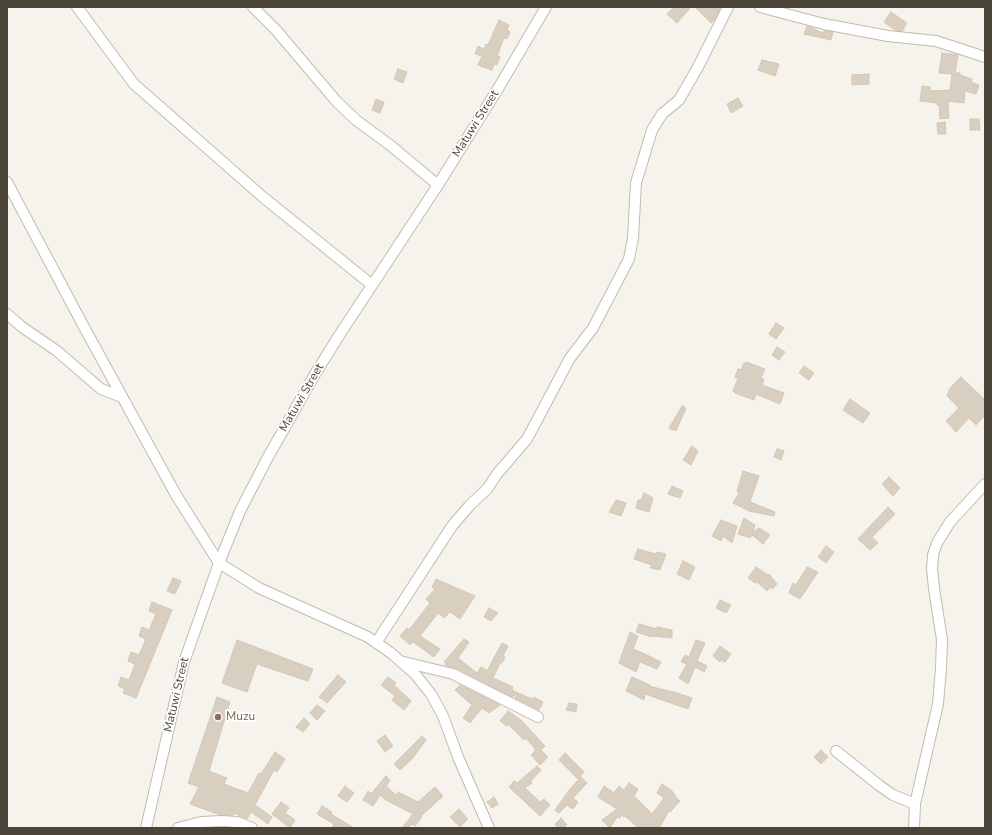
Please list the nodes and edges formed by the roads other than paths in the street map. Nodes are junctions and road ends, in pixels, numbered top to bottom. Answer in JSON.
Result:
{"nodes":[{"id":1,"x":76,"y":7,"type":"edge"},
{"id":2,"x":253,"y":7,"type":"edge"},
{"id":3,"x":546,"y":7,"type":"edge"},
{"id":4,"x":728,"y":7,"type":"edge"},
{"id":5,"x":760,"y":7,"type":"edge"},
{"id":6,"x":985,"y":57,"type":"edge"},
{"id":7,"x":7,"y":182,"type":"edge"},
{"id":8,"x":438,"y":185,"type":"junction"},
{"id":9,"x":372,"y":285,"type":"junction"},
{"id":10,"x":7,"y":314,"type":"edge"},
{"id":11,"x":122,"y":397,"type":"junction"},
{"id":12,"x":985,"y":484,"type":"edge"},
{"id":13,"x":219,"y":563,"type":"junction"},
{"id":14,"x":376,"y":642,"type":"junction"},
{"id":15,"x":401,"y":662,"type":"junction"},
{"id":16,"x":538,"y":717,"type":"dead end"},
{"id":17,"x":836,"y":751,"type":"dead end"},
{"id":18,"x":914,"y":804,"type":"junction"},
{"id":19,"x":146,"y":828,"type":"edge"},
{"id":20,"x":178,"y":828,"type":"edge"},
{"id":21,"x":252,"y":828,"type":"edge"},
{"id":22,"x":489,"y":828,"type":"edge"},
{"id":23,"x":914,"y":828,"type":"edge"}],
"edges":[{"from":1,"to":9,"type":"street"},
{"from":2,"to":8,"type":"street"},
{"from":3,"to":8,"type":"street","name":"Matuwi Street"},
{"from":4,"to":14,"type":"street"},
{"from":5,"to":6,"type":"street"},
{"from":7,"to":11,"type":"street"},
{"from":8,"to":9,"type":"street","name":"Matuwi Street"},
{"from":9,"to":13,"type":"street","name":"Matuwi Street"},
{"from":10,"to":11,"type":"street"},
{"from":11,"to":13,"type":"street"},
{"from":12,"to":18,"type":"street"},
{"from":13,"to":14,"type":"street"},
{"from":13,"to":19,"type":"street","name":"Matuwi Street"},
{"from":14,"to":15,"type":"street"},
{"from":15,"to":16,"type":"street"},
{"from":15,"to":22,"type":"street"},
{"from":17,"to":18,"type":"street"},
{"from":18,"to":23,"type":"street"},
{"from":20,"to":21,"type":"street"}]}
